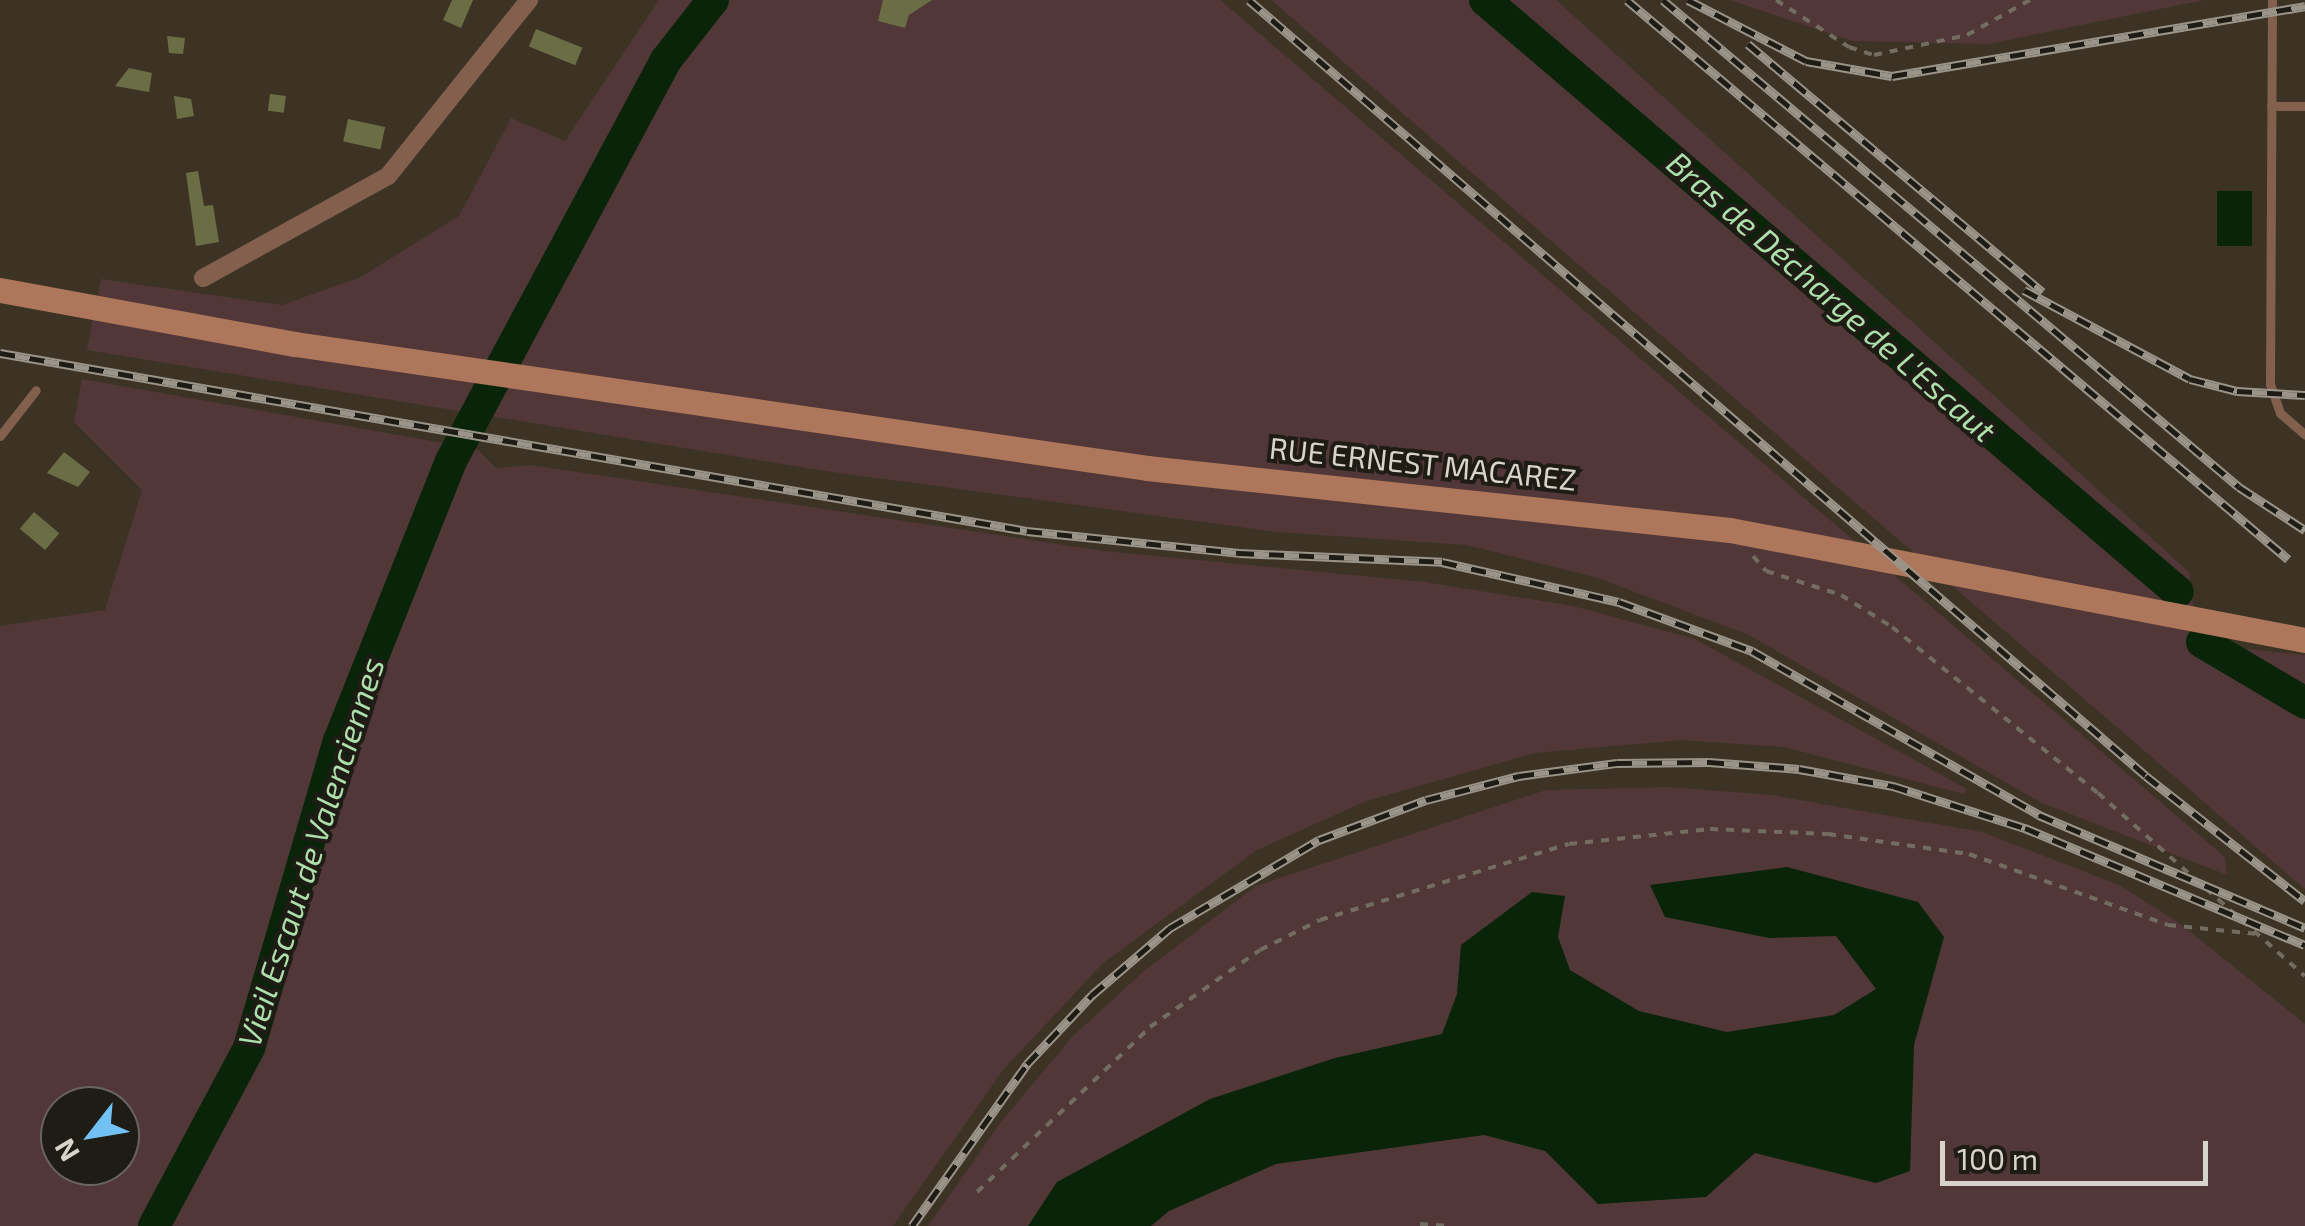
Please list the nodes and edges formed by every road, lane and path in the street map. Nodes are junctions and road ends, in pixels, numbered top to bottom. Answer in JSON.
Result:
{"nodes":[{"id":1,"x":529,"y":0,"type":"edge"},
{"id":2,"x":1776,"y":0,"type":"edge"},
{"id":3,"x":2030,"y":0,"type":"edge"},
{"id":4,"x":2272,"y":0,"type":"edge"},
{"id":5,"x":2271,"y":106,"type":"junction"},
{"id":6,"x":2305,"y":106,"type":"edge"},
{"id":7,"x":203,"y":278,"type":"dead end"},
{"id":8,"x":0,"y":290,"type":"edge"},
{"id":9,"x":36,"y":390,"type":"dead end"},
{"id":10,"x":2305,"y":435,"type":"edge"},
{"id":11,"x":0,"y":436,"type":"edge"},
{"id":12,"x":1746,"y":533,"type":"junction"},
{"id":13,"x":2305,"y":640,"type":"edge"},
{"id":14,"x":2258,"y":934,"type":"junction"},
{"id":15,"x":2305,"y":976,"type":"edge"},
{"id":16,"x":977,"y":1192,"type":"dead end"},
{"id":17,"x":1420,"y":1224,"type":"edge"},
{"id":18,"x":1450,"y":1226,"type":"edge"}],
"edges":[{"from":1,"to":7,"type":"street"},
{"from":2,"to":3,"type":"path"},
{"from":4,"to":5,"type":"lane"},
{"from":5,"to":6,"type":"lane"},
{"from":5,"to":10,"type":"lane"},
{"from":8,"to":12,"type":"main road","name":"RUE ERNEST MACAREZ"},
{"from":9,"to":11,"type":"lane"},
{"from":12,"to":13,"type":"main road","name":"RUE ERNEST MACAREZ"},
{"from":12,"to":14,"type":"path"},
{"from":14,"to":15,"type":"path"},
{"from":14,"to":16,"type":"path"},
{"from":17,"to":18,"type":"path"}]}
